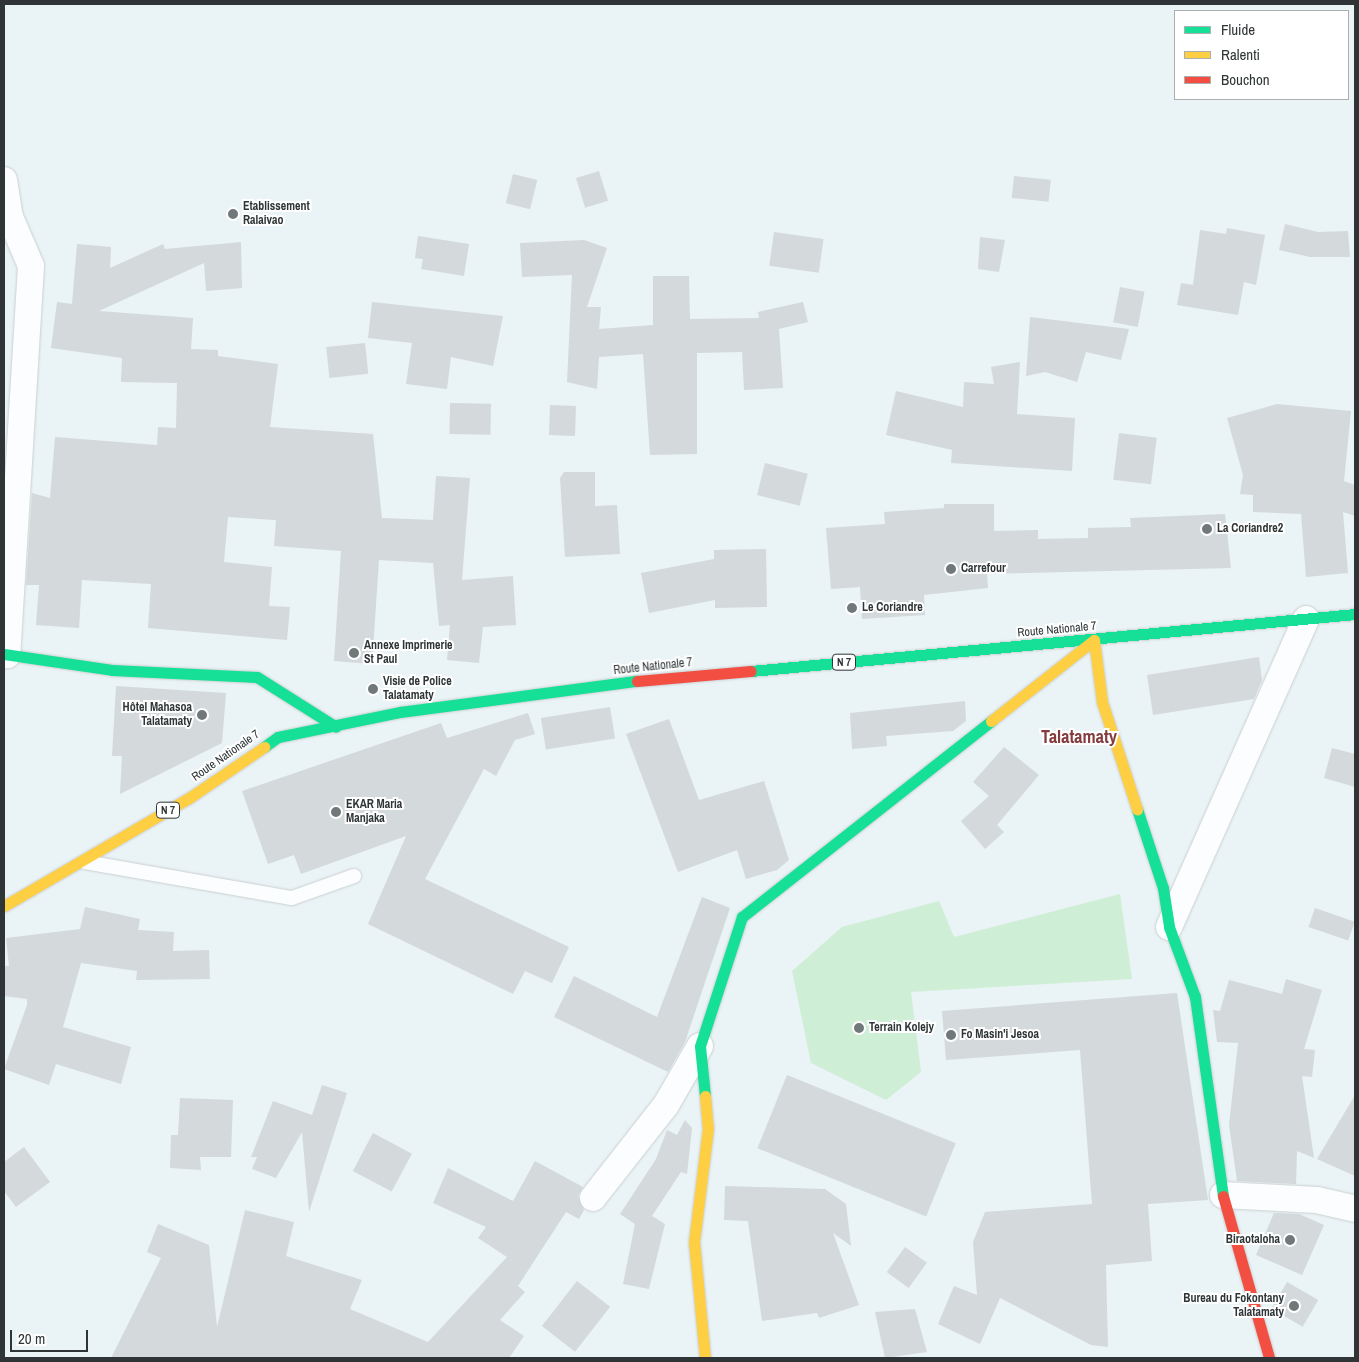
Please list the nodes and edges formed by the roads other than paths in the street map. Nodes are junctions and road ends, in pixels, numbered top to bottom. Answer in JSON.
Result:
{"nodes":[{"id":1,"x":4,"y":180,"type":"edge"},
{"id":2,"x":1355,"y":614,"type":"edge"},
{"id":3,"x":1306,"y":619,"type":"junction"},
{"id":4,"x":1094,"y":640,"type":"junction"},
{"id":5,"x":5,"y":654,"type":"edge"},
{"id":6,"x":336,"y":727,"type":"junction"},
{"id":7,"x":79,"y":861,"type":"junction"},
{"id":8,"x":354,"y":876,"type":"dead end"},
{"id":9,"x":4,"y":906,"type":"edge"},
{"id":10,"x":1169,"y":927,"type":"junction"},
{"id":11,"x":700,"y":1046,"type":"junction"},
{"id":12,"x":1223,"y":1195,"type":"junction"},
{"id":13,"x":594,"y":1198,"type":"dead end"},
{"id":14,"x":1355,"y":1209,"type":"edge"},
{"id":15,"x":705,"y":1358,"type":"edge"},
{"id":16,"x":1269,"y":1358,"type":"edge"}],
"edges":[{"from":1,"to":5,"type":"street"},
{"from":2,"to":3,"type":"street","name":"Route Nationale 7","number":"N 7"},
{"from":3,"to":4,"type":"street","name":"Route Nationale 7","number":"N 7"},
{"from":3,"to":10,"type":"street"},
{"from":4,"to":6,"type":"street","name":"Route Nationale 7","number":"N 7"},
{"from":4,"to":10,"type":"street"},
{"from":4,"to":11,"type":"street"},
{"from":5,"to":6,"type":"street"},
{"from":6,"to":7,"type":"street","name":"Route Nationale 7","number":"N 7"},
{"from":7,"to":8,"type":"lane"},
{"from":7,"to":9,"type":"street","name":"Route Nationale 7","number":"N 7"},
{"from":10,"to":12,"type":"street"},
{"from":11,"to":13,"type":"street"},
{"from":11,"to":15,"type":"street"},
{"from":12,"to":14,"type":"street"},
{"from":12,"to":16,"type":"street"}]}
